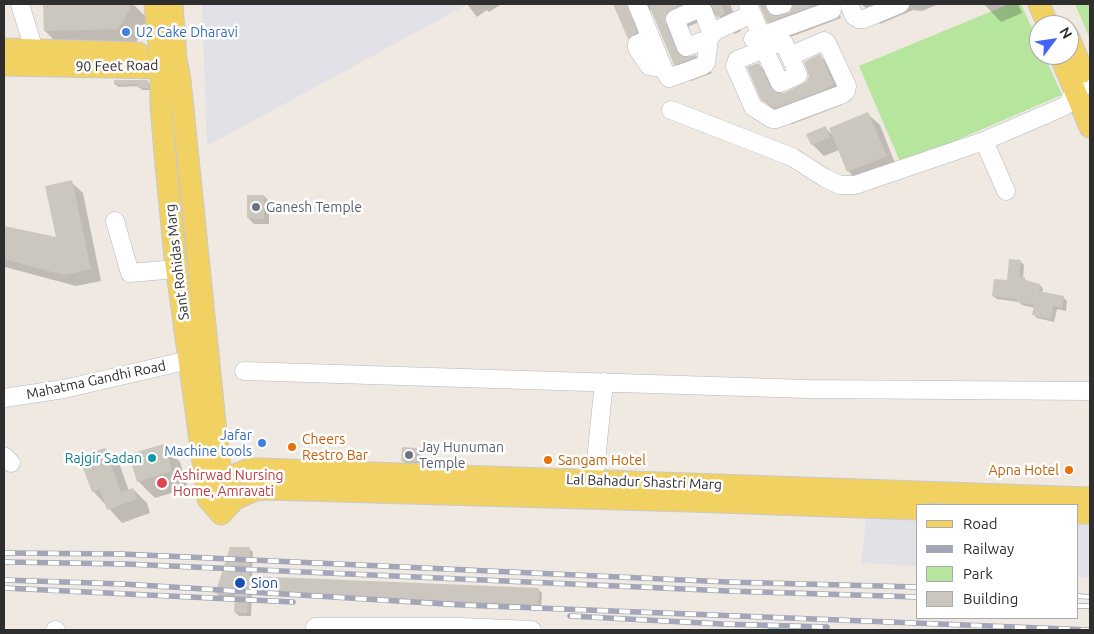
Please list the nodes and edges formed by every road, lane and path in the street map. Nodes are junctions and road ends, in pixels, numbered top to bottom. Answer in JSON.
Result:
{"nodes":[{"id":1,"x":155,"y":4,"type":"edge"},
{"id":2,"x":172,"y":4,"type":"edge"},
{"id":3,"x":639,"y":4,"type":"edge"},
{"id":4,"x":775,"y":4,"type":"edge"},
{"id":5,"x":783,"y":4,"type":"edge"},
{"id":6,"x":849,"y":4,"type":"edge"},
{"id":7,"x":900,"y":4,"type":"edge"},
{"id":8,"x":18,"y":7,"type":"edge"},
{"id":9,"x":743,"y":8,"type":"edge"},
{"id":10,"x":833,"y":12,"type":"edge"},
{"id":11,"x":15,"y":28,"type":"dead end"},
{"id":12,"x":759,"y":44,"type":"junction"},
{"id":13,"x":4,"y":49,"type":"edge"},
{"id":14,"x":790,"y":56,"type":"junction"},
{"id":15,"x":35,"y":58,"type":"junction"},
{"id":16,"x":165,"y":61,"type":"junction"},
{"id":17,"x":4,"y":65,"type":"edge"},
{"id":18,"x":1068,"y":65,"type":"edge"},
{"id":19,"x":1077,"y":65,"type":"edge"},
{"id":20,"x":1084,"y":87,"type":"edge"},
{"id":21,"x":671,"y":110,"type":"dead end"},
{"id":22,"x":1090,"y":127,"type":"edge"},
{"id":23,"x":984,"y":141,"type":"junction"},
{"id":24,"x":1006,"y":191,"type":"dead end"},
{"id":25,"x":191,"y":197,"type":"junction"},
{"id":26,"x":169,"y":198,"type":"junction"},
{"id":27,"x":115,"y":222,"type":"dead end"},
{"id":28,"x":185,"y":279,"type":"junction"},
{"id":29,"x":189,"y":360,"type":"junction"},
{"id":30,"x":244,"y":370,"type":"dead end"},
{"id":31,"x":604,"y":382,"type":"junction"},
{"id":32,"x":1090,"y":391,"type":"edge"},
{"id":33,"x":4,"y":398,"type":"edge"},
{"id":34,"x":594,"y":480,"type":"junction"},
{"id":35,"x":648,"y":491,"type":"junction"},
{"id":36,"x":1090,"y":498,"type":"edge"},
{"id":37,"x":221,"y":499,"type":"junction"},
{"id":38,"x":916,"y":509,"type":"edge"},
{"id":39,"x":315,"y":627,"type":"dead end"},
{"id":40,"x":532,"y":630,"type":"edge"}],
"edges":[{"from":1,"to":16,"type":"main road","name":"Sant Rohidas Marg"},
{"from":2,"to":16,"type":"main road","name":"Sant Rohidas Marg"},
{"from":3,"to":9,"type":"street"},
{"from":4,"to":5,"type":"street"},
{"from":6,"to":7,"type":"street"},
{"from":8,"to":11,"type":"street"},
{"from":8,"to":15,"type":"street"},
{"from":9,"to":12,"type":"street"},
{"from":10,"to":12,"type":"street"},
{"from":12,"to":14,"type":"street"},
{"from":12,"to":14,"type":"street"},
{"from":12,"to":14,"type":"street"},
{"from":13,"to":15,"type":"main road","name":"90 Feet Road"},
{"from":15,"to":16,"type":"main road","name":"90 Feet Road"},
{"from":15,"to":17,"type":"main road","name":"90 Feet Road"},
{"from":16,"to":25,"type":"main road","name":"Sant Rohidas Marg"},
{"from":16,"to":26,"type":"main road","name":"Sant Rohidas Marg"},
{"from":18,"to":20,"type":"main road"},
{"from":19,"to":20,"type":"main road"},
{"from":20,"to":22,"type":"main road"},
{"from":20,"to":23,"type":"street"},
{"from":21,"to":23,"type":"street"},
{"from":23,"to":24,"type":"street"},
{"from":25,"to":26,"type":"main road"},
{"from":25,"to":28,"type":"main road","name":"Sant Rohidas Marg"},
{"from":26,"to":28,"type":"main road","name":"Sant Rohidas Marg"},
{"from":27,"to":28,"type":"street"},
{"from":28,"to":29,"type":"main road","name":"Sant Rohidas Marg"},
{"from":28,"to":37,"type":"main road","name":"Sant Rohidas Marg"},
{"from":29,"to":33,"type":"street","name":"Mahatma Gandhi Road"},
{"from":29,"to":37,"type":"main road","name":"Sant Rohidas Marg"},
{"from":30,"to":31,"type":"street"},
{"from":31,"to":32,"type":"street"},
{"from":31,"to":34,"type":"street"},
{"from":34,"to":35,"type":"main road","name":"Lal Bahadur Shastri Marg"},
{"from":34,"to":37,"type":"main road","name":"Lal Bahadur Shastri Marg"},
{"from":35,"to":36,"type":"main road","name":"Lal Bahadur Shastri Marg"},
{"from":35,"to":37,"type":"main road","name":"Lal Bahadur Shastri Marg"},
{"from":35,"to":38,"type":"main road","name":"Lal Bahadur Shastri Marg"},
{"from":39,"to":40,"type":"street"}]}
